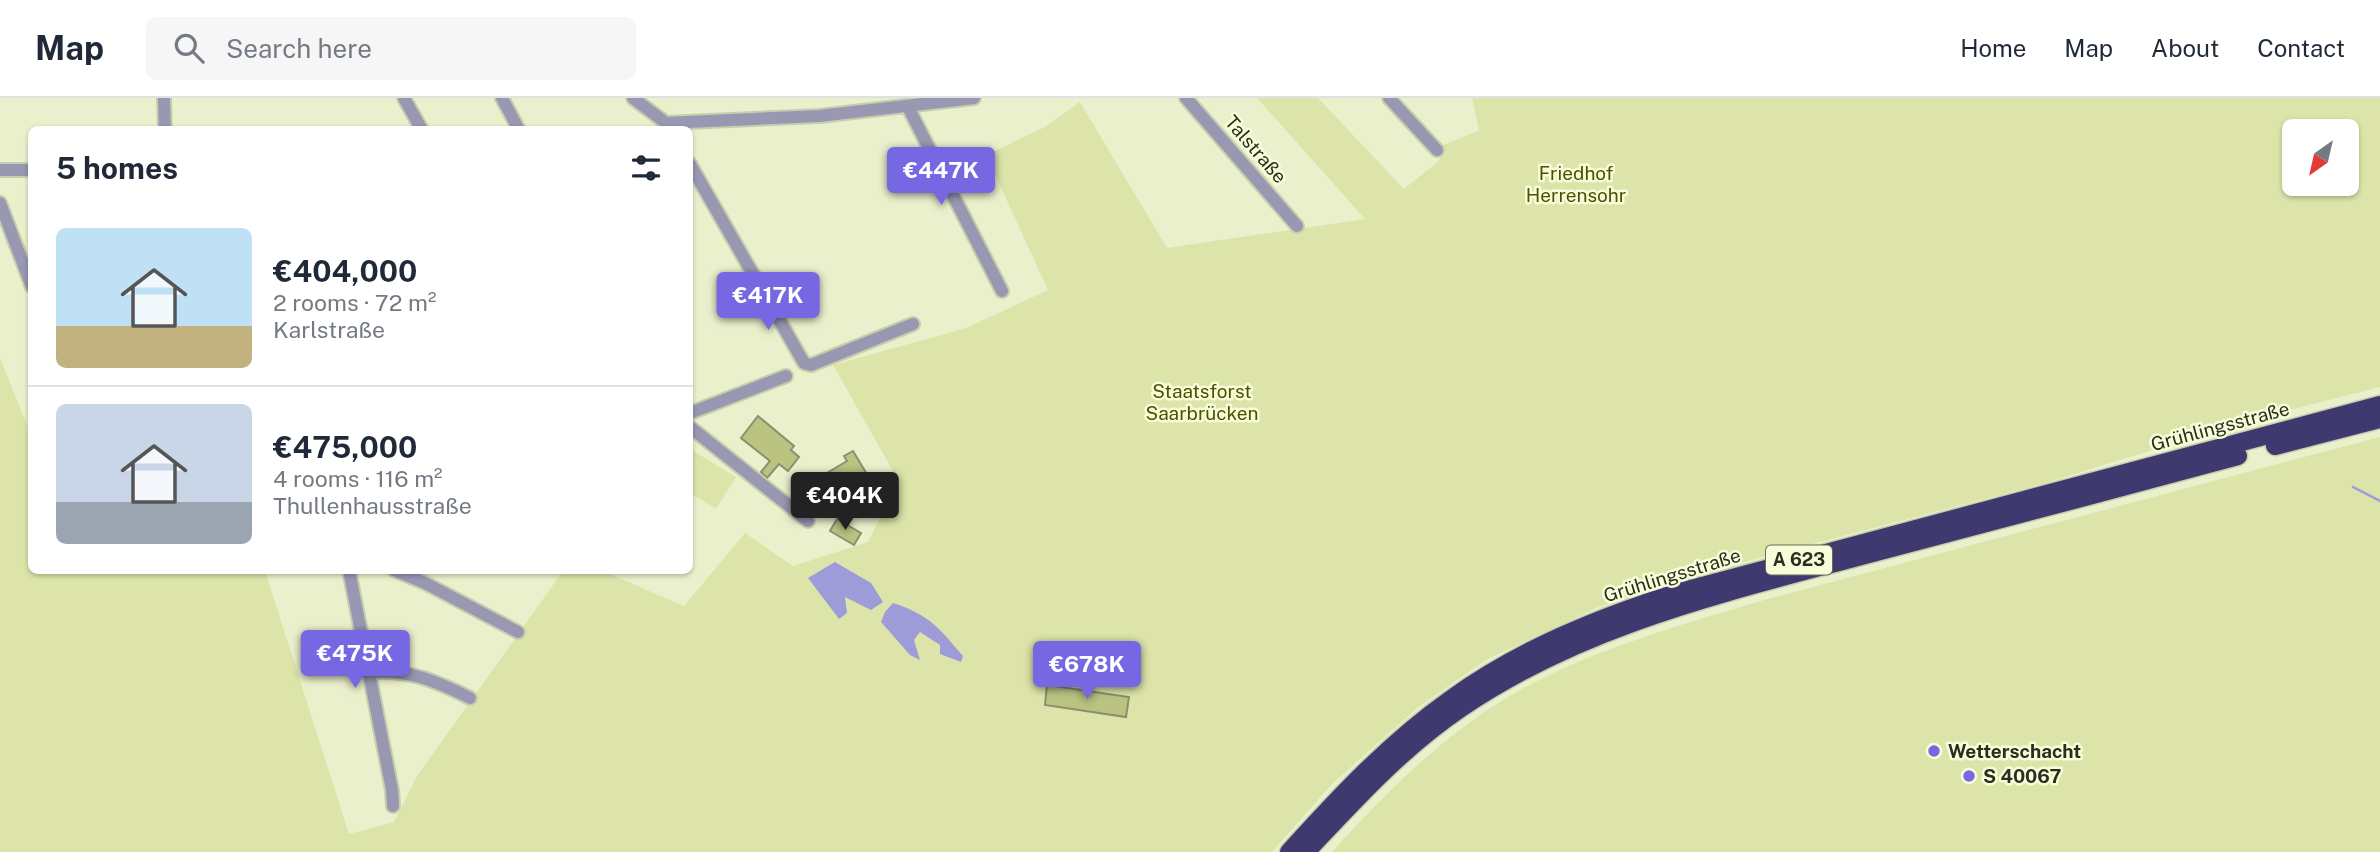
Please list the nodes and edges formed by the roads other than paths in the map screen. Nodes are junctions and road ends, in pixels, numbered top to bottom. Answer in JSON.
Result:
{"nodes":[{"id":1,"x":164,"y":98,"type":"edge"},
{"id":2,"x":404,"y":98,"type":"edge"},
{"id":3,"x":502,"y":98,"type":"edge"},
{"id":4,"x":633,"y":98,"type":"edge"},
{"id":5,"x":974,"y":98,"type":"edge"},
{"id":6,"x":1186,"y":98,"type":"edge"},
{"id":7,"x":1389,"y":98,"type":"edge"},
{"id":8,"x":908,"y":107,"type":"junction"},
{"id":9,"x":165,"y":126,"type":"edge"},
{"id":10,"x":420,"y":126,"type":"edge"},
{"id":11,"x":517,"y":126,"type":"edge"},
{"id":12,"x":668,"y":126,"type":"edge"},
{"id":13,"x":1437,"y":150,"type":"dead end"},
{"id":14,"x":693,"y":169,"type":"edge"},
{"id":15,"x":0,"y":170,"type":"edge"},
{"id":16,"x":28,"y":170,"type":"edge"},
{"id":17,"x":0,"y":203,"type":"edge"},
{"id":18,"x":1297,"y":226,"type":"dead end"},
{"id":19,"x":27,"y":269,"type":"edge"},
{"id":20,"x":1002,"y":291,"type":"dead end"},
{"id":21,"x":913,"y":324,"type":"dead end"},
{"id":22,"x":786,"y":376,"type":"dead end"},
{"id":23,"x":2380,"y":405,"type":"edge"},
{"id":24,"x":693,"y":412,"type":"edge"},
{"id":25,"x":2380,"y":419,"type":"edge"},
{"id":26,"x":693,"y":429,"type":"edge"},
{"id":27,"x":808,"y":521,"type":"dead end"},
{"id":28,"x":350,"y":574,"type":"edge"},
{"id":29,"x":404,"y":574,"type":"edge"},
{"id":30,"x":518,"y":632,"type":"dead end"},
{"id":31,"x":368,"y":673,"type":"junction"},
{"id":32,"x":470,"y":698,"type":"dead end"},
{"id":33,"x":393,"y":806,"type":"dead end"},
{"id":34,"x":1289,"y":852,"type":"edge"},
{"id":35,"x":1306,"y":852,"type":"edge"}],
"edges":[{"from":1,"to":9,"type":"street"},
{"from":2,"to":10,"type":"street"},
{"from":3,"to":11,"type":"street"},
{"from":4,"to":12,"type":"street"},
{"from":5,"to":8,"type":"street"},
{"from":6,"to":18,"type":"street","name":"Talstraße"},
{"from":7,"to":13,"type":"street"},
{"from":8,"to":12,"type":"street"},
{"from":8,"to":20,"type":"street"},
{"from":14,"to":21,"type":"street"},
{"from":15,"to":16,"type":"street"},
{"from":17,"to":19,"type":"street"},
{"from":22,"to":24,"type":"street"},
{"from":23,"to":34,"type":"highway","name":"Grühlingsstraße","number":"A 623"},
{"from":25,"to":35,"type":"highway","number":"A 623"},
{"from":26,"to":27,"type":"street"},
{"from":28,"to":31,"type":"street"},
{"from":29,"to":30,"type":"street"},
{"from":31,"to":32,"type":"street"},
{"from":31,"to":33,"type":"street"}]}
